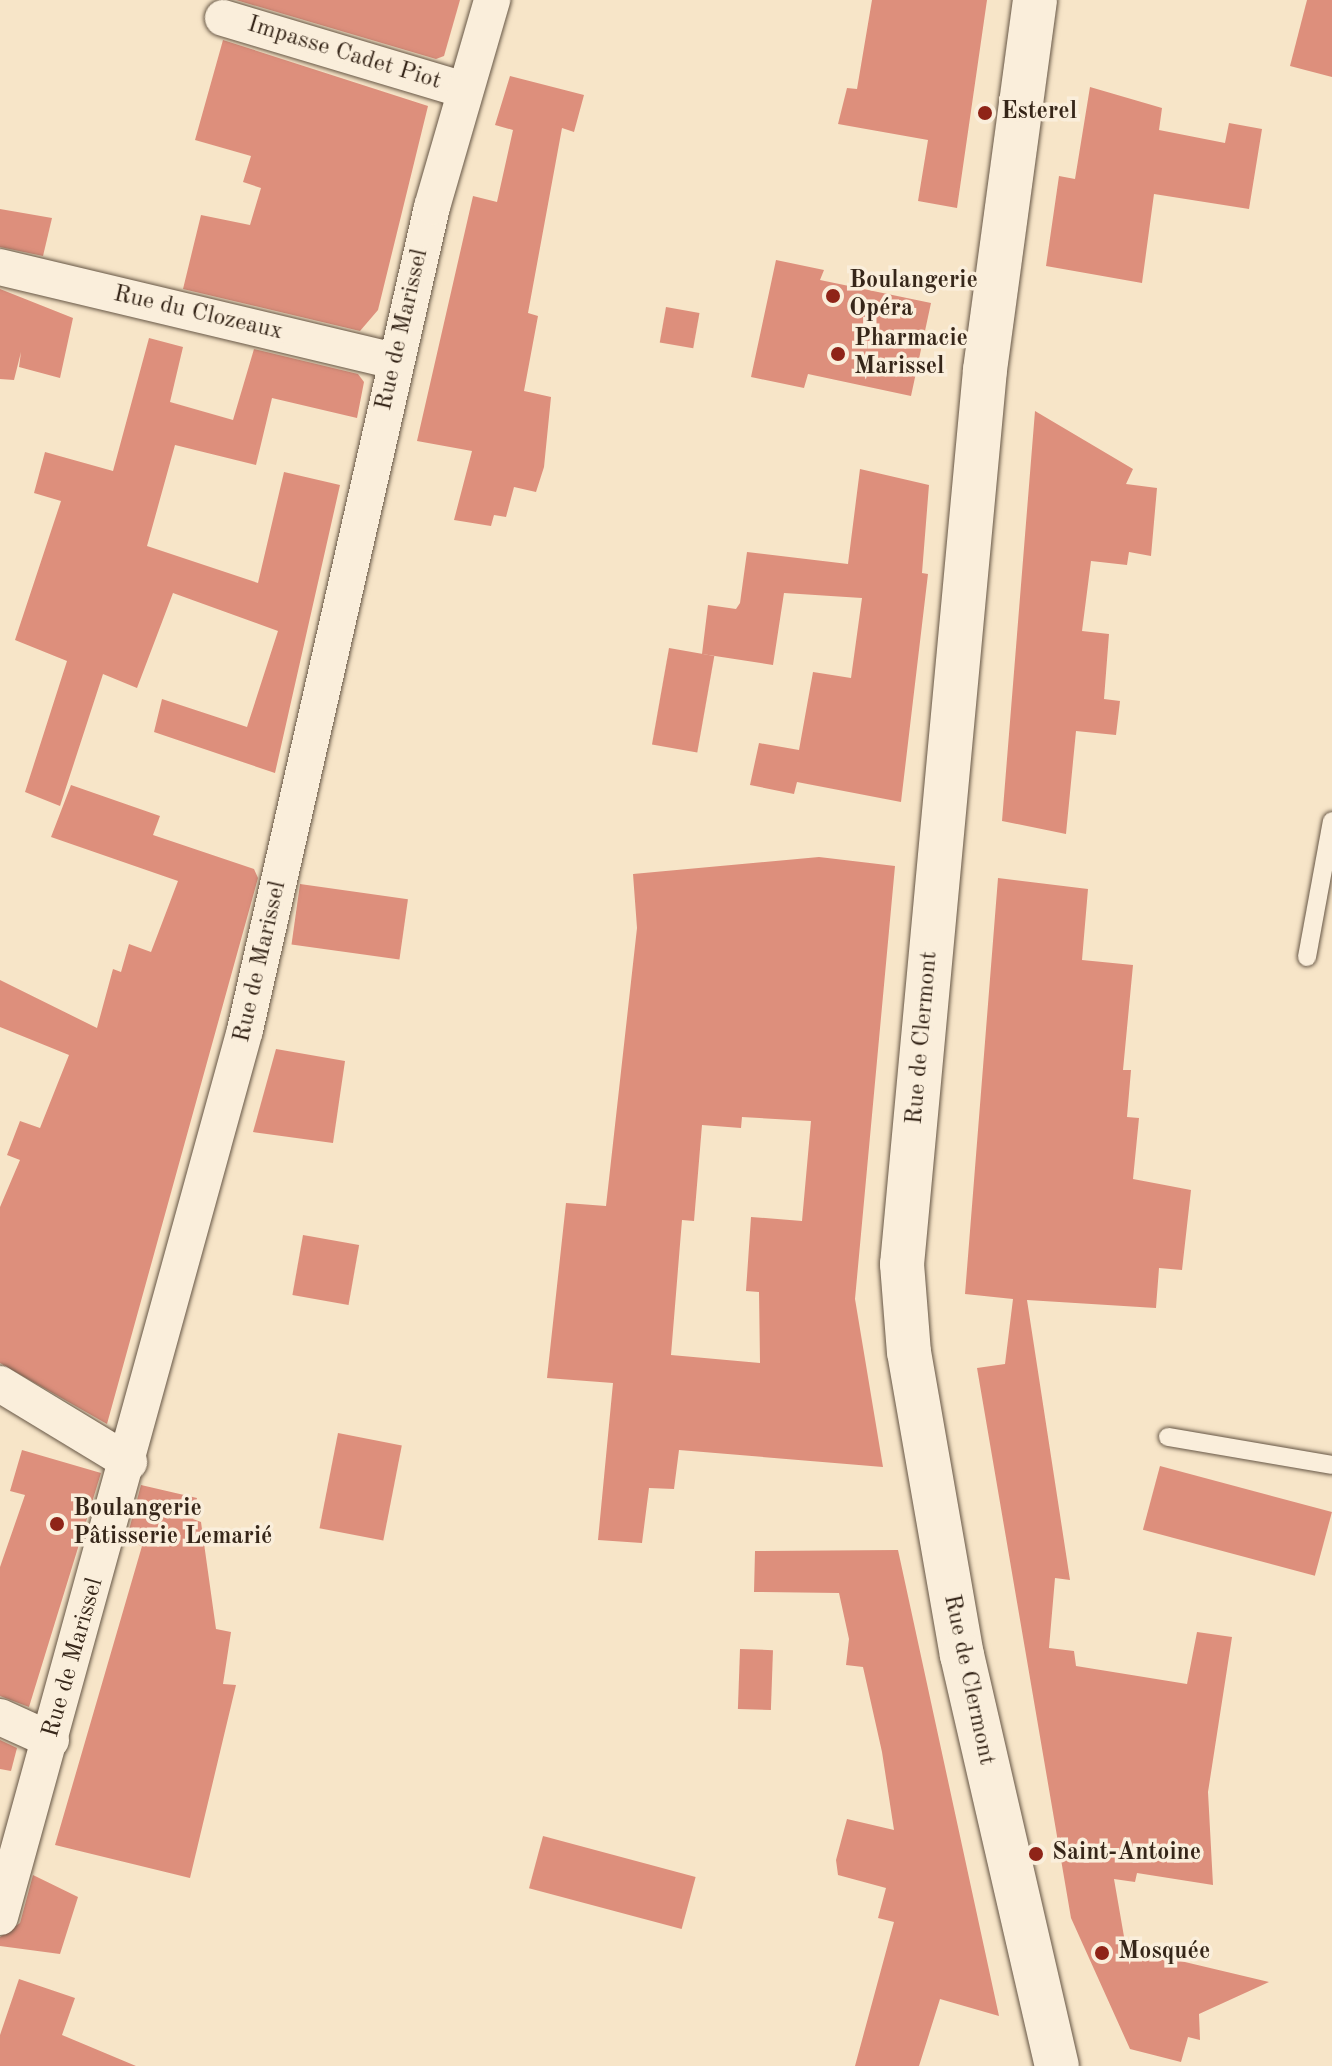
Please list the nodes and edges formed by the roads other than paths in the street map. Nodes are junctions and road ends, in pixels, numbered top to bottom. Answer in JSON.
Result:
{"nodes":[{"id":1,"x":492,"y":0,"type":"edge"},
{"id":2,"x":1035,"y":0,"type":"edge"},
{"id":3,"x":223,"y":18,"type":"dead end"},
{"id":4,"x":465,"y":90,"type":"junction"},
{"id":5,"x":0,"y":267,"type":"edge"},
{"id":6,"x":396,"y":361,"type":"junction"},
{"id":7,"x":1332,"y":821,"type":"edge"},
{"id":8,"x":1307,"y":957,"type":"dead end"},
{"id":9,"x":0,"y":1384,"type":"edge"},
{"id":10,"x":1168,"y":1437,"type":"dead end"},
{"id":11,"x":129,"y":1462,"type":"junction"},
{"id":12,"x":1332,"y":1465,"type":"edge"},
{"id":13,"x":0,"y":1717,"type":"edge"},
{"id":14,"x":51,"y":1740,"type":"junction"},
{"id":15,"x":0,"y":1917,"type":"edge"},
{"id":16,"x":1057,"y":2066,"type":"edge"}],
"edges":[{"from":1,"to":4,"type":"street","name":"Rue de Marissel"},
{"from":2,"to":16,"type":"main road","name":"Rue de Clermont"},
{"from":3,"to":4,"type":"street","name":"Impasse Cadet Piot"},
{"from":4,"to":6,"type":"street","name":"Rue de Marissel"},
{"from":5,"to":6,"type":"street","name":"Rue du Clozeaux"},
{"from":6,"to":11,"type":"street","name":"Rue de Marissel"},
{"from":7,"to":8,"type":"lane"},
{"from":9,"to":11,"type":"street"},
{"from":10,"to":12,"type":"lane"},
{"from":11,"to":14,"type":"street","name":"Rue de Marissel"},
{"from":13,"to":14,"type":"street"},
{"from":14,"to":15,"type":"street","name":"Rue de Marissel"}]}
